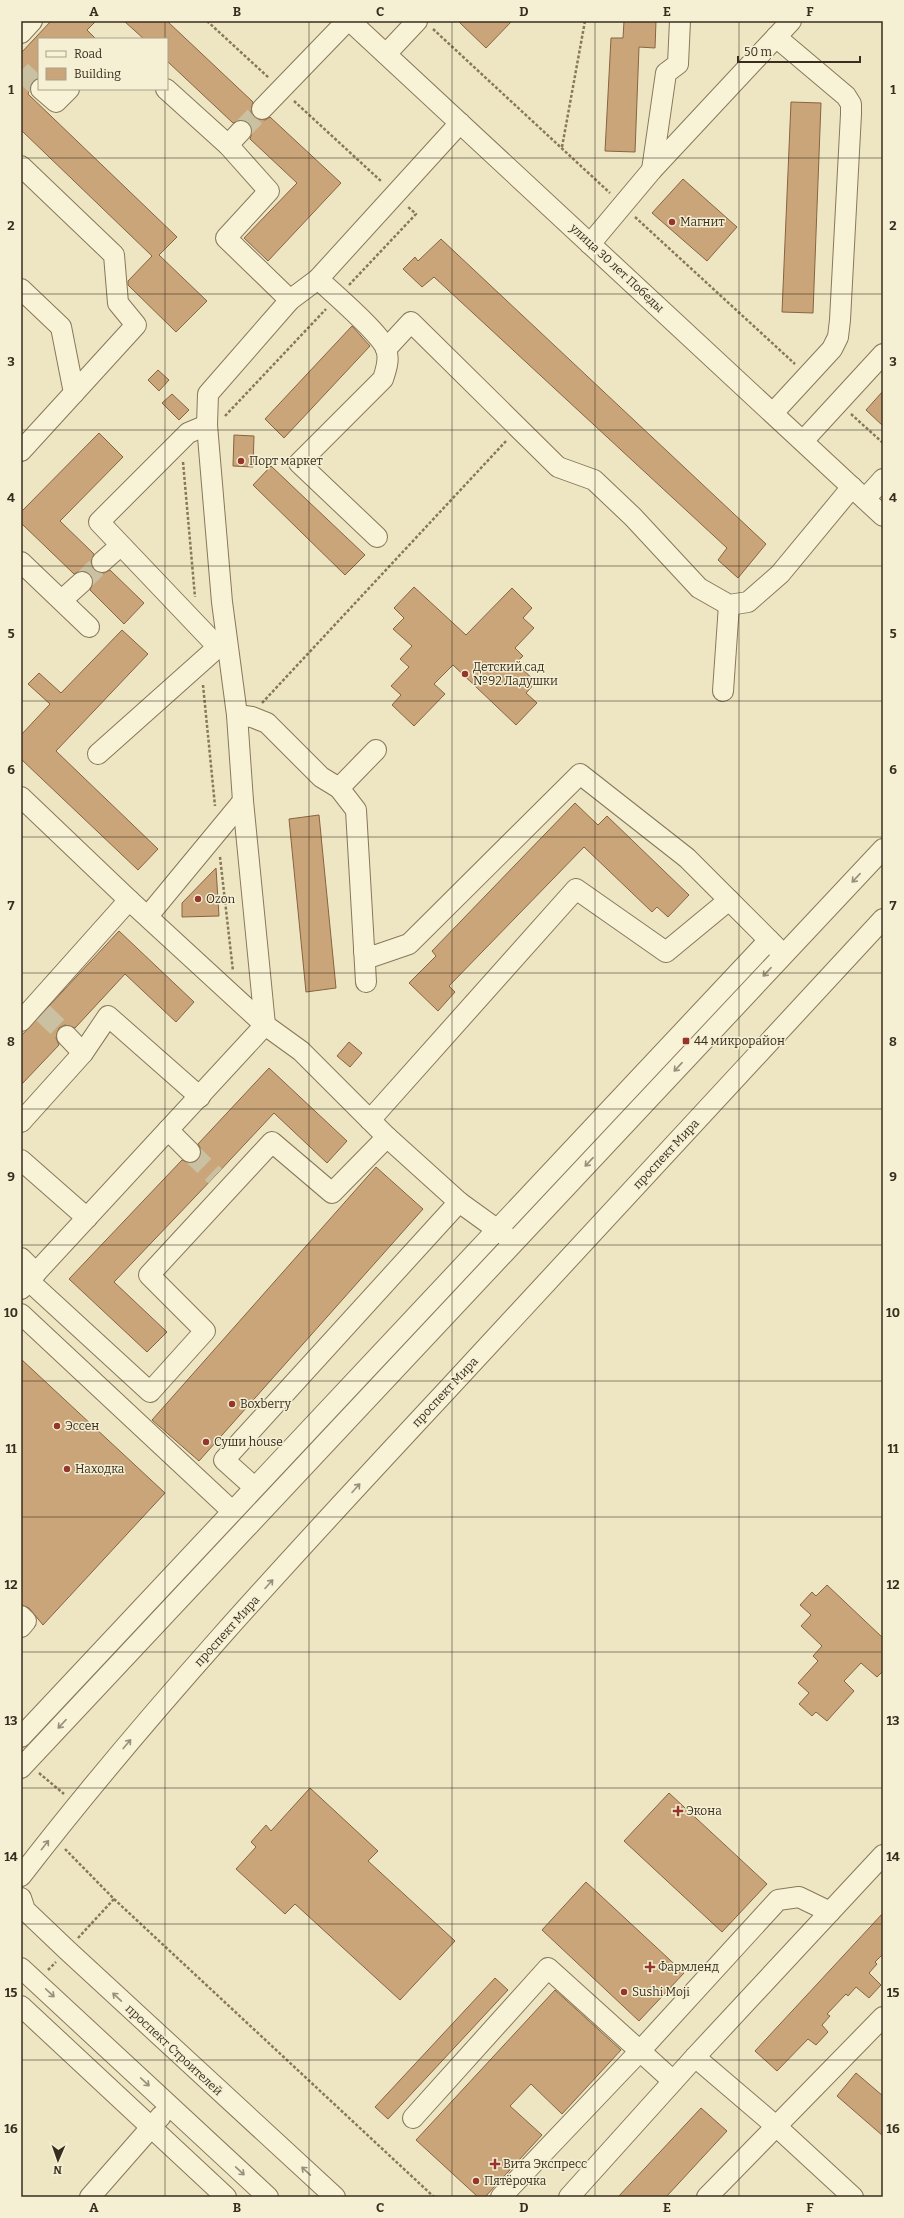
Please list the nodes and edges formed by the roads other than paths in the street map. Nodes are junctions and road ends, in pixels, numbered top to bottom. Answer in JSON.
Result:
{"nodes":[{"id":1,"x":32,"y":21,"type":"edge"},
{"id":2,"x":347,"y":21,"type":"edge"},
{"id":3,"x":350,"y":21,"type":"edge"},
{"id":4,"x":680,"y":21,"type":"edge"},
{"id":5,"x":792,"y":21,"type":"edge"},
{"id":6,"x":424,"y":24,"type":"edge"},
{"id":7,"x":21,"y":33,"type":"edge"},
{"id":8,"x":776,"y":37,"type":"junction"},
{"id":9,"x":386,"y":54,"type":"junction"},
{"id":10,"x":42,"y":90,"type":"edge"},
{"id":11,"x":68,"y":90,"type":"edge"},
{"id":12,"x":167,"y":90,"type":"edge"},
{"id":13,"x":262,"y":110,"type":"tunnel mouth"},
{"id":14,"x":460,"y":123,"type":"junction"},
{"id":15,"x":241,"y":130,"type":"tunnel mouth"},
{"id":16,"x":228,"y":145,"type":"junction"},
{"id":17,"x":21,"y":166,"type":"edge"},
{"id":18,"x":652,"y":170,"type":"junction"},
{"id":19,"x":590,"y":244,"type":"junction"},
{"id":20,"x":318,"y":279,"type":"junction"},
{"id":21,"x":21,"y":289,"type":"edge"},
{"id":22,"x":290,"y":300,"type":"junction"},
{"id":23,"x":386,"y":349,"type":"junction"},
{"id":24,"x":883,"y":354,"type":"edge"},
{"id":25,"x":74,"y":393,"type":"junction"},
{"id":26,"x":773,"y":413,"type":"junction"},
{"id":27,"x":208,"y":430,"type":"junction"},
{"id":28,"x":803,"y":441,"type":"junction"},
{"id":29,"x":21,"y":450,"type":"edge"},
{"id":30,"x":883,"y":479,"type":"edge"},
{"id":31,"x":858,"y":493,"type":"junction"},
{"id":32,"x":883,"y":516,"type":"edge"},
{"id":33,"x":377,"y":537,"type":"dead end"},
{"id":34,"x":120,"y":546,"type":"junction"},
{"id":35,"x":21,"y":562,"type":"edge"},
{"id":36,"x":102,"y":562,"type":"tunnel mouth"},
{"id":37,"x":82,"y":582,"type":"tunnel mouth"},
{"id":38,"x":62,"y":600,"type":"junction"},
{"id":39,"x":729,"y":605,"type":"junction"},
{"id":40,"x":89,"y":627,"type":"dead end"},
{"id":41,"x":222,"y":645,"type":"junction"},
{"id":42,"x":724,"y":691,"type":"dead end"},
{"id":43,"x":245,"y":716,"type":"junction"},
{"id":44,"x":376,"y":750,"type":"dead end"},
{"id":45,"x":98,"y":754,"type":"dead end"},
{"id":46,"x":339,"y":788,"type":"junction"},
{"id":47,"x":21,"y":797,"type":"edge"},
{"id":48,"x":243,"y":801,"type":"junction"},
{"id":49,"x":883,"y":849,"type":"edge"},
{"id":50,"x":129,"y":900,"type":"junction"},
{"id":51,"x":729,"y":900,"type":"junction"},
{"id":52,"x":148,"y":916,"type":"junction"},
{"id":53,"x":883,"y":919,"type":"edge"},
{"id":54,"x":769,"y":940,"type":"junction"},
{"id":55,"x":364,"y":951,"type":"junction"},
{"id":56,"x":784,"y":954,"type":"junction"},
{"id":57,"x":366,"y":982,"type":"dead end"},
{"id":58,"x":29,"y":1014,"type":"edge"},
{"id":59,"x":265,"y":1025,"type":"junction"},
{"id":60,"x":67,"y":1036,"type":"tunnel mouth"},
{"id":61,"x":83,"y":1053,"type":"junction"},
{"id":62,"x":200,"y":1097,"type":"junction"},
{"id":63,"x":370,"y":1120,"type":"junction"},
{"id":64,"x":21,"y":1122,"type":"edge"},
{"id":65,"x":168,"y":1130,"type":"junction"},
{"id":66,"x":387,"y":1136,"type":"junction"},
{"id":67,"x":190,"y":1152,"type":"tunnel mouth"},
{"id":68,"x":21,"y":1160,"type":"edge"},
{"id":69,"x":459,"y":1202,"type":"junction"},
{"id":70,"x":87,"y":1218,"type":"junction"},
{"id":71,"x":495,"y":1230,"type":"junction"},
{"id":72,"x":515,"y":1242,"type":"junction"},
{"id":73,"x":21,"y":1258,"type":"edge"},
{"id":74,"x":29,"y":1281,"type":"edge"},
{"id":75,"x":21,"y":1314,"type":"edge"},
{"id":76,"x":254,"y":1487,"type":"junction"},
{"id":77,"x":232,"y":1511,"type":"junction"},
{"id":78,"x":21,"y":1616,"type":"edge"},
{"id":79,"x":21,"y":1627,"type":"edge"},
{"id":80,"x":21,"y":1737,"type":"edge"},
{"id":81,"x":24,"y":1765,"type":"edge"},
{"id":82,"x":883,"y":1855,"type":"edge"},
{"id":83,"x":21,"y":1876,"type":"edge"},
{"id":84,"x":21,"y":1898,"type":"edge"},
{"id":85,"x":830,"y":1912,"type":"junction"},
{"id":86,"x":21,"y":1968,"type":"edge"},
{"id":87,"x":21,"y":2006,"type":"edge"},
{"id":88,"x":883,"y":2017,"type":"edge"},
{"id":89,"x":640,"y":2051,"type":"junction"},
{"id":90,"x":695,"y":2057,"type":"junction"},
{"id":91,"x":673,"y":2082,"type":"junction"},
{"id":92,"x":170,"y":2105,"type":"junction"},
{"id":93,"x":413,"y":2118,"type":"dead end"},
{"id":94,"x":152,"y":2126,"type":"junction"},
{"id":95,"x":777,"y":2127,"type":"junction"},
{"id":96,"x":90,"y":2197,"type":"edge"},
{"id":97,"x":226,"y":2197,"type":"edge"},
{"id":98,"x":268,"y":2197,"type":"edge"},
{"id":99,"x":335,"y":2197,"type":"edge"},
{"id":100,"x":501,"y":2197,"type":"edge"},
{"id":101,"x":569,"y":2197,"type":"edge"},
{"id":102,"x":707,"y":2197,"type":"edge"},
{"id":103,"x":853,"y":2197,"type":"edge"}],
"edges":[{"from":1,"to":7,"type":"street"},
{"from":2,"to":13,"type":"street"},
{"from":3,"to":9,"type":"street","name":"улица 30 лет Победы"},
{"from":4,"to":18,"type":"street"},
{"from":5,"to":8,"type":"street"},
{"from":6,"to":9,"type":"street"},
{"from":8,"to":18,"type":"street"},
{"from":8,"to":26,"type":"street"},
{"from":9,"to":14,"type":"street","name":"улица 30 лет Победы"},
{"from":10,"to":11,"type":"street"},
{"from":12,"to":16,"type":"street"},
{"from":14,"to":19,"type":"street","name":"улица 30 лет Победы"},
{"from":14,"to":20,"type":"street"},
{"from":15,"to":16,"type":"street"},
{"from":16,"to":22,"type":"street"},
{"from":17,"to":25,"type":"street"},
{"from":18,"to":19,"type":"street"},
{"from":19,"to":26,"type":"street","name":"улица 30 лет Победы"},
{"from":20,"to":22,"type":"street"},
{"from":20,"to":23,"type":"street"},
{"from":21,"to":25,"type":"street"},
{"from":22,"to":27,"type":"street"},
{"from":23,"to":33,"type":"street"},
{"from":23,"to":39,"type":"street"},
{"from":24,"to":28,"type":"street"},
{"from":25,"to":29,"type":"street"},
{"from":26,"to":28,"type":"street","name":"улица 30 лет Победы"},
{"from":27,"to":34,"type":"street"},
{"from":27,"to":41,"type":"street"},
{"from":28,"to":31,"type":"street","name":"улица 30 лет Победы"},
{"from":30,"to":31,"type":"street"},
{"from":31,"to":32,"type":"street","name":"улица 30 лет Победы"},
{"from":31,"to":39,"type":"street"},
{"from":34,"to":36,"type":"street"},
{"from":34,"to":41,"type":"street"},
{"from":35,"to":38,"type":"street"},
{"from":37,"to":38,"type":"street"},
{"from":38,"to":40,"type":"street"},
{"from":39,"to":42,"type":"street"},
{"from":41,"to":43,"type":"street"},
{"from":41,"to":45,"type":"street"},
{"from":43,"to":46,"type":"street"},
{"from":43,"to":48,"type":"street"},
{"from":44,"to":46,"type":"street"},
{"from":46,"to":55,"type":"street"},
{"from":47,"to":50,"type":"street"},
{"from":48,"to":52,"type":"street"},
{"from":48,"to":59,"type":"street"},
{"from":49,"to":56,"type":"street","one_way":true},
{"from":50,"to":52,"type":"street"},
{"from":50,"to":58,"type":"street"},
{"from":51,"to":54,"type":"street"},
{"from":51,"to":55,"type":"street"},
{"from":51,"to":63,"type":"street"},
{"from":52,"to":59,"type":"street"},
{"from":83,"to":53,"type":"street","name":"проспект Мира","one_way":true},
{"from":54,"to":56,"type":"street"},
{"from":54,"to":71,"type":"street"},
{"from":55,"to":57,"type":"street"},
{"from":56,"to":72,"type":"street","one_way":true},
{"from":59,"to":62,"type":"street"},
{"from":59,"to":63,"type":"street"},
{"from":60,"to":61,"type":"street"},
{"from":61,"to":62,"type":"street"},
{"from":61,"to":64,"type":"street"},
{"from":62,"to":65,"type":"street"},
{"from":63,"to":66,"type":"street"},
{"from":65,"to":67,"type":"street"},
{"from":65,"to":70,"type":"street"},
{"from":66,"to":69,"type":"street"},
{"from":66,"to":74,"type":"street"},
{"from":68,"to":70,"type":"street"},
{"from":69,"to":71,"type":"street"},
{"from":69,"to":76,"type":"street"},
{"from":70,"to":74,"type":"street"},
{"from":71,"to":72,"type":"street"},
{"from":71,"to":76,"type":"street"},
{"from":72,"to":81,"type":"street","one_way":true},
{"from":73,"to":74,"type":"street"},
{"from":75,"to":77,"type":"street"},
{"from":76,"to":77,"type":"street"},
{"from":77,"to":80,"type":"street"},
{"from":78,"to":79,"type":"street"},
{"from":82,"to":85,"type":"street"},
{"from":99,"to":84,"type":"street","name":"проспект Строителей","one_way":true},
{"from":85,"to":89,"type":"street"},
{"from":85,"to":90,"type":"street"},
{"from":86,"to":92,"type":"street","one_way":true},
{"from":87,"to":94,"type":"street"},
{"from":88,"to":95,"type":"street"},
{"from":89,"to":91,"type":"street"},
{"from":89,"to":93,"type":"street"},
{"from":89,"to":100,"type":"street"},
{"from":90,"to":91,"type":"street"},
{"from":90,"to":95,"type":"street"},
{"from":91,"to":101,"type":"street"},
{"from":92,"to":94,"type":"street"},
{"from":92,"to":98,"type":"street","one_way":true},
{"from":94,"to":96,"type":"street"},
{"from":94,"to":97,"type":"street"},
{"from":95,"to":102,"type":"street"},
{"from":95,"to":103,"type":"street"}]}
